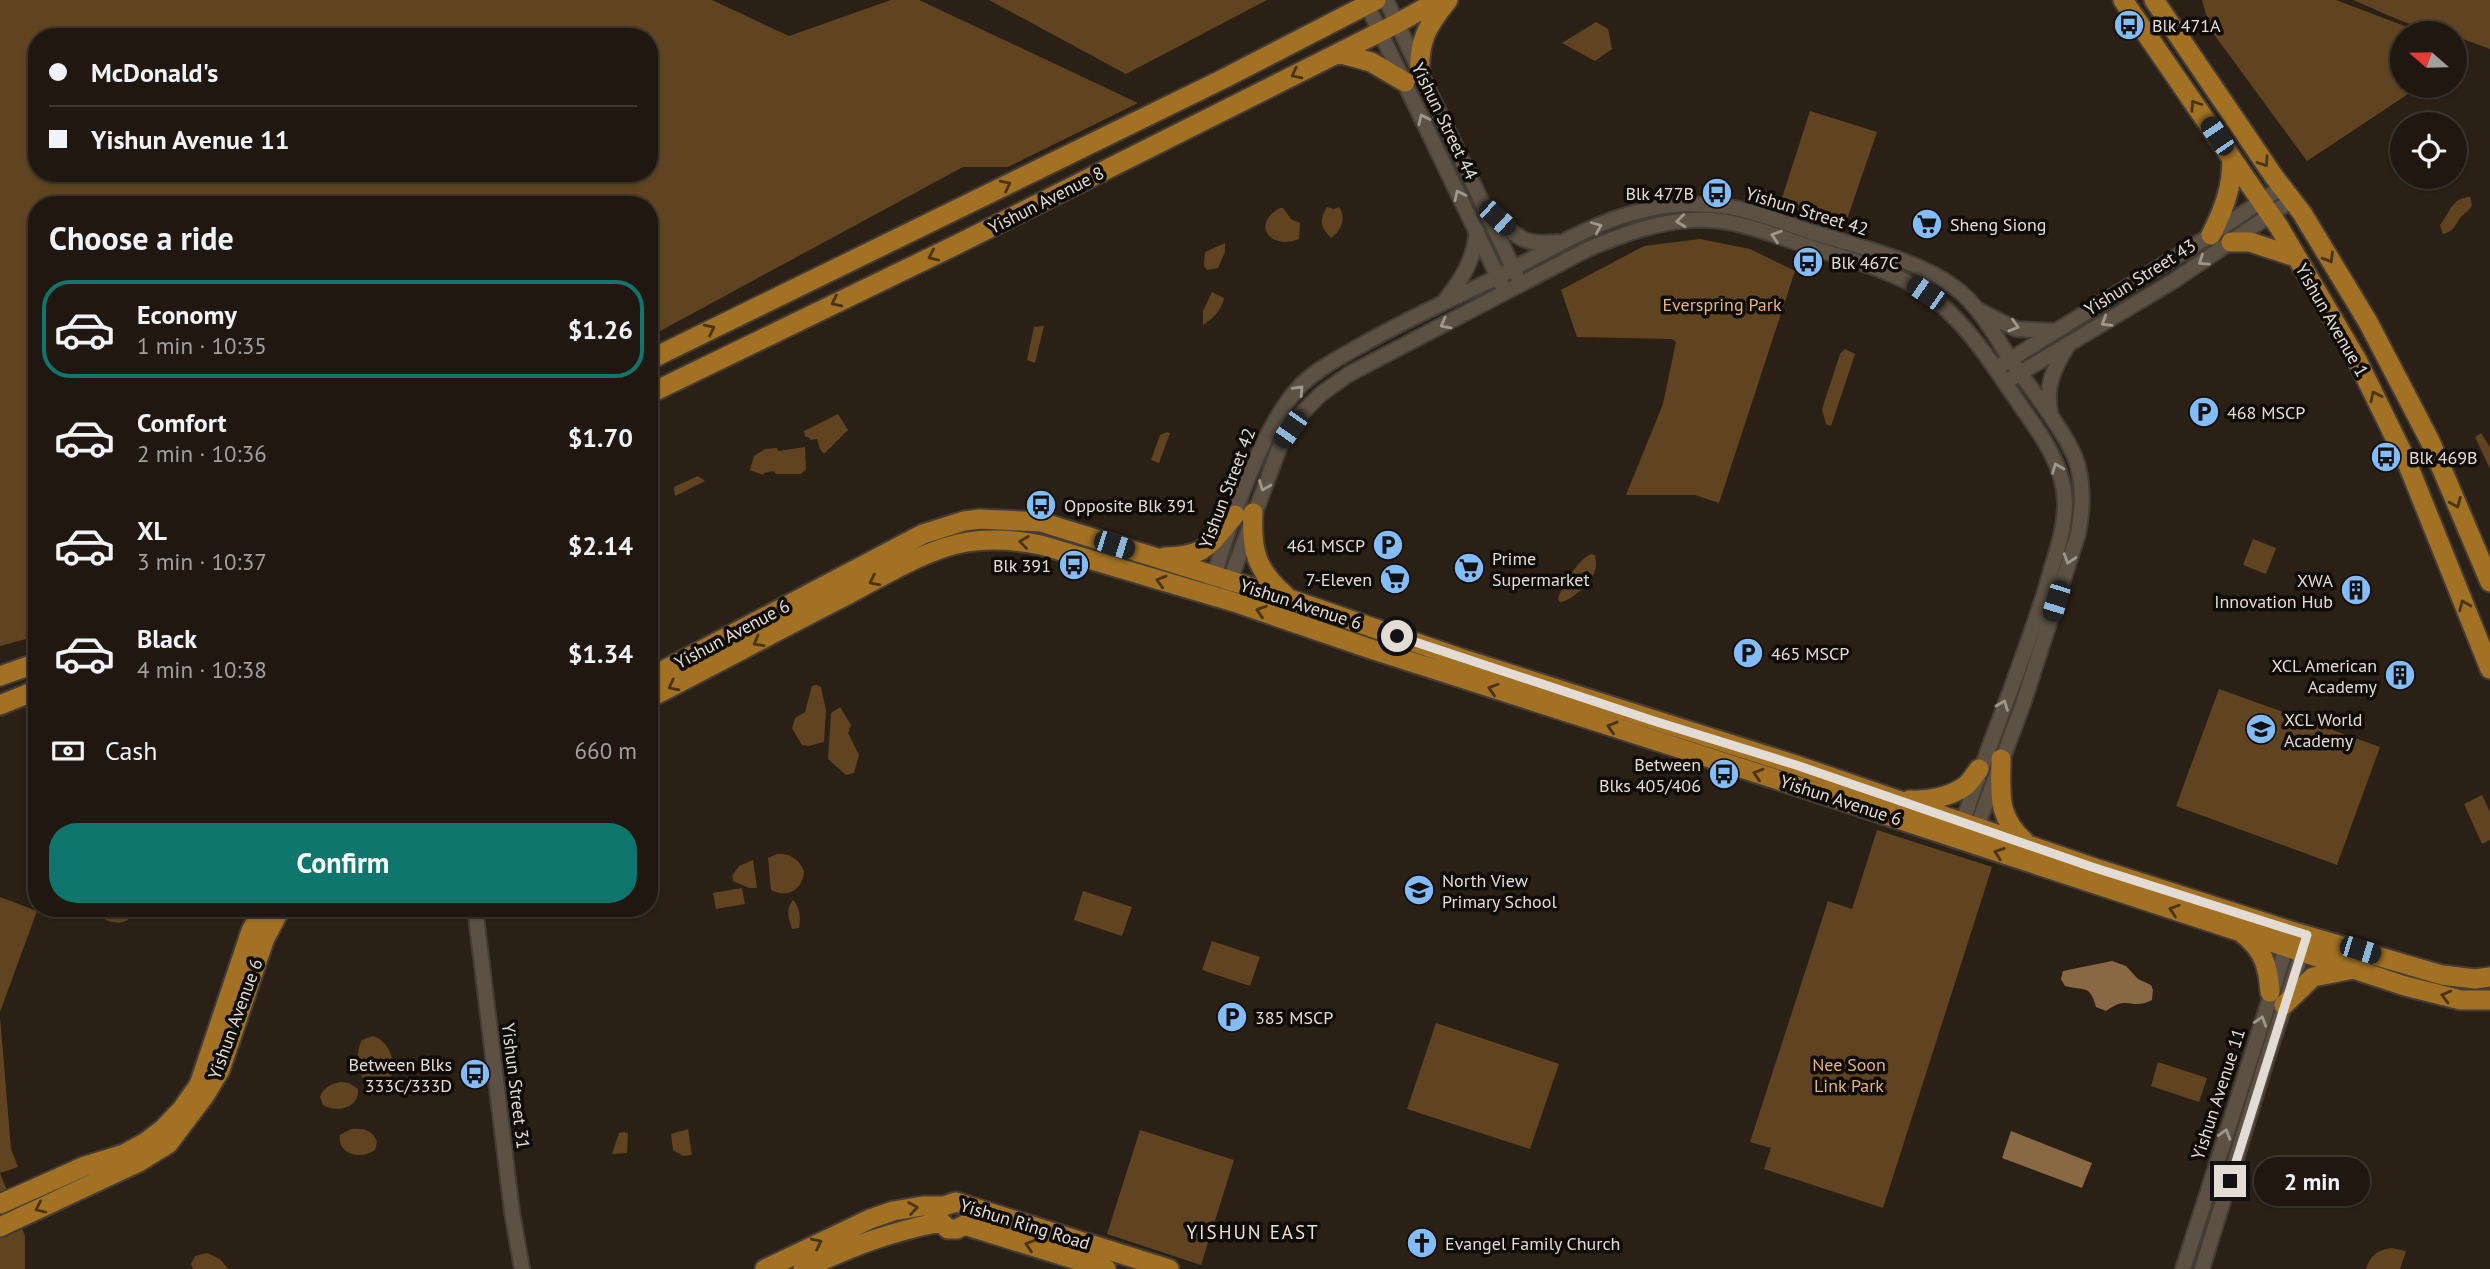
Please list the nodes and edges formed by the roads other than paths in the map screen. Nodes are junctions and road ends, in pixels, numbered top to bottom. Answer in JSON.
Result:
{"nodes":[{"id":1,"x":1439,"y":0,"type":"edge"},
{"id":2,"x":1448,"y":0,"type":"edge"},
{"id":3,"x":2123,"y":0,"type":"edge"},
{"id":4,"x":2154,"y":0,"type":"edge"},
{"id":5,"x":2166,"y":0,"type":"edge"},
{"id":6,"x":1376,"y":2,"type":"edge"},
{"id":7,"x":1388,"y":28,"type":"junction"},
{"id":8,"x":2178,"y":34,"type":"junction"},
{"id":9,"x":1338,"y":53,"type":"junction"},
{"id":10,"x":1413,"y":78,"type":"junction"},
{"id":11,"x":2232,"y":159,"type":"junction"},
{"id":12,"x":2287,"y":194,"type":"junction"},
{"id":13,"x":1485,"y":207,"type":"junction"},
{"id":14,"x":2266,"y":209,"type":"junction"},
{"id":15,"x":1477,"y":232,"type":"junction"},
{"id":16,"x":2211,"y":235,"type":"junction"},
{"id":17,"x":1562,"y":242,"type":"junction"},
{"id":18,"x":2231,"y":242,"type":"junction"},
{"id":19,"x":2296,"y":257,"type":"junction"},
{"id":20,"x":1513,"y":268,"type":"junction"},
{"id":21,"x":1498,"y":276,"type":"junction"},
{"id":22,"x":1521,"y":285,"type":"junction"},
{"id":23,"x":1505,"y":293,"type":"junction"},
{"id":24,"x":1443,"y":303,"type":"junction"},
{"id":25,"x":1977,"y":309,"type":"junction"},
{"id":26,"x":2055,"y":331,"type":"junction"},
{"id":27,"x":2068,"y":344,"type":"junction"},
{"id":28,"x":658,"y":356,"type":"edge"},
{"id":29,"x":2010,"y":359,"type":"junction"},
{"id":30,"x":1996,"y":368,"type":"junction"},
{"id":31,"x":2020,"y":373,"type":"junction"},
{"id":32,"x":2005,"y":382,"type":"junction"},
{"id":33,"x":658,"y":390,"type":"edge"},
{"id":34,"x":2052,"y":417,"type":"junction"},
{"id":35,"x":1244,"y":514,"type":"junction"},
{"id":36,"x":1153,"y":558,"type":"junction"},
{"id":37,"x":2490,"y":582,"type":"edge"},
{"id":38,"x":1218,"y":588,"type":"junction"},
{"id":39,"x":1290,"y":599,"type":"junction"},
{"id":40,"x":694,"y":665,"type":"junction"},
{"id":41,"x":28,"y":666,"type":"edge"},
{"id":42,"x":2490,"y":669,"type":"edge"},
{"id":43,"x":658,"y":675,"type":"edge"},
{"id":44,"x":0,"y":676,"type":"edge"},
{"id":45,"x":658,"y":691,"type":"edge"},
{"id":46,"x":28,"y":694,"type":"edge"},
{"id":47,"x":0,"y":705,"type":"edge"},
{"id":48,"x":2001,"y":759,"type":"junction"},
{"id":49,"x":1796,"y":765,"type":"junction"},
{"id":50,"x":1979,"y":769,"type":"junction"},
{"id":51,"x":1831,"y":797,"type":"junction"},
{"id":52,"x":1895,"y":799,"type":"junction"},
{"id":53,"x":1967,"y":832,"type":"junction"},
{"id":54,"x":2029,"y":845,"type":"junction"},
{"id":55,"x":259,"y":917,"type":"edge"},
{"id":56,"x":276,"y":917,"type":"edge"},
{"id":57,"x":476,"y":917,"type":"edge"},
{"id":58,"x":2239,"y":931,"type":"junction"},
{"id":59,"x":2297,"y":941,"type":"junction"},
{"id":60,"x":2355,"y":969,"type":"junction"},
{"id":61,"x":2490,"y":977,"type":"edge"},
{"id":62,"x":2277,"y":999,"type":"junction"},
{"id":63,"x":2490,"y":1000,"type":"edge"},
{"id":64,"x":2253,"y":1050,"type":"junction"},
{"id":65,"x":2268,"y":1055,"type":"junction"},
{"id":66,"x":0,"y":1204,"type":"edge"},
{"id":67,"x":942,"y":1214,"type":"junction"},
{"id":68,"x":964,"y":1216,"type":"junction"},
{"id":69,"x":0,"y":1227,"type":"edge"},
{"id":70,"x":522,"y":1269,"type":"edge"},
{"id":71,"x":765,"y":1269,"type":"edge"},
{"id":72,"x":803,"y":1269,"type":"edge"},
{"id":73,"x":1106,"y":1269,"type":"edge"},
{"id":74,"x":1169,"y":1269,"type":"edge"},
{"id":75,"x":2183,"y":1269,"type":"edge"},
{"id":76,"x":2203,"y":1269,"type":"edge"}],
"edges":[{"from":1,"to":7,"type":"main road","name":"Yishun Avenue 8"},
{"from":2,"to":10,"type":"main road"},
{"from":11,"to":3,"type":"main road","name":"Yishun Avenue 1","one_way":true},
{"from":4,"to":8,"type":"main road","name":"Yishun Avenue 1"},
{"from":5,"to":8,"type":"main road"},
{"from":6,"to":7,"type":"street","name":"Yishun Street 44"},
{"from":28,"to":6,"type":"main road","name":"Yishun Avenue 8","one_way":true},
{"from":7,"to":9,"type":"main road","name":"Yishun Avenue 8"},
{"from":7,"to":10,"type":"street","name":"Yishun Street 44"},
{"from":8,"to":12,"type":"main road","name":"Yishun Avenue 1","one_way":true},
{"from":9,"to":10,"type":"main road"},
{"from":9,"to":33,"type":"main road","name":"Yishun Avenue 8","one_way":true},
{"from":10,"to":13,"type":"street","name":"Yishun Street 44"},
{"from":15,"to":10,"type":"street","name":"Yishun Street 44","one_way":true},
{"from":11,"to":14,"type":"main road","name":"Yishun Avenue 1"},
{"from":11,"to":16,"type":"main road"},
{"from":12,"to":14,"type":"street","name":"Yishun Street 43"},
{"from":12,"to":37,"type":"main road","name":"Yishun Avenue 1","one_way":true},
{"from":13,"to":17,"type":"street"},
{"from":13,"to":20,"type":"street","name":"Yishun Street 44"},
{"from":14,"to":16,"type":"street","name":"Yishun Street 43"},
{"from":14,"to":18,"type":"street","name":"Yishun Street 43"},
{"from":14,"to":19,"type":"main road","name":"Yishun Avenue 1"},
{"from":15,"to":21,"type":"street","name":"Yishun Street 44"},
{"from":15,"to":24,"type":"street"},
{"from":16,"to":26,"type":"street","name":"Yishun Street 43"},
{"from":17,"to":20,"type":"street","name":"Yishun Street 42"},
{"from":17,"to":25,"type":"street","name":"Yishun Street 42","one_way":true},
{"from":18,"to":19,"type":"main road"},
{"from":18,"to":27,"type":"street","name":"Yishun Street 43","one_way":true},
{"from":42,"to":19,"type":"main road","name":"Yishun Avenue 1","one_way":true},
{"from":20,"to":21,"type":"street","name":"Yishun Street 42"},
{"from":20,"to":22,"type":"street","name":"Yishun Street 44"},
{"from":21,"to":23,"type":"street","name":"Yishun Street 44"},
{"from":21,"to":24,"type":"street","name":"Yishun Street 42"},
{"from":22,"to":23,"type":"street","name":"Yishun Street 42"},
{"from":30,"to":22,"type":"street","name":"Yishun Street 42","one_way":true},
{"from":23,"to":35,"type":"street","name":"Yishun Street 42","one_way":true},
{"from":35,"to":24,"type":"street","name":"Yishun Street 42","one_way":true},
{"from":25,"to":26,"type":"street","one_way":true},
{"from":25,"to":29,"type":"street","name":"Yishun Street 42"},
{"from":26,"to":29,"type":"street","name":"Yishun Street 43"},
{"from":27,"to":31,"type":"street","name":"Yishun Street 43"},
{"from":27,"to":34,"type":"street"},
{"from":29,"to":30,"type":"street","name":"Yishun Street 43"},
{"from":29,"to":31,"type":"street","name":"Yishun Street 42"},
{"from":30,"to":32,"type":"street","name":"Yishun Street 42"},
{"from":31,"to":32,"type":"street","name":"Yishun Street 43"},
{"from":31,"to":34,"type":"street","name":"Yishun Street 42"},
{"from":50,"to":32,"type":"street","name":"Yishun Street 42","one_way":true},
{"from":34,"to":48,"type":"street","name":"Yishun Street 42","one_way":true},
{"from":35,"to":36,"type":"main road"},
{"from":35,"to":38,"type":"street","name":"Yishun Street 42"},
{"from":35,"to":39,"type":"main road"},
{"from":36,"to":38,"type":"main road","name":"Yishun Avenue 6"},
{"from":36,"to":40,"type":"main road","name":"Yishun Avenue 6"},
{"from":38,"to":39,"type":"main road","name":"Yishun Avenue 6"},
{"from":38,"to":40,"type":"main road","name":"Yishun Avenue 6","one_way":true},
{"from":51,"to":38,"type":"main road","name":"Yishun Avenue 6","one_way":true},
{"from":39,"to":49,"type":"main road","name":"Yishun Avenue 6"},
{"from":40,"to":43,"type":"main road","name":"Yishun Avenue 6"},
{"from":40,"to":45,"type":"main road","name":"Yishun Avenue 6","one_way":true},
{"from":41,"to":44,"type":"main road"},
{"from":46,"to":47,"type":"main road"},
{"from":48,"to":53,"type":"street","name":"Yishun Street 42"},
{"from":48,"to":54,"type":"main road"},
{"from":49,"to":51,"type":"main road"},
{"from":49,"to":52,"type":"main road","name":"Yishun Avenue 6"},
{"from":50,"to":52,"type":"main road"},
{"from":50,"to":53,"type":"street","name":"Yishun Street 42"},
{"from":51,"to":53,"type":"main road","name":"Yishun Avenue 6"},
{"from":52,"to":53,"type":"main road","name":"Yishun Avenue 6"},
{"from":53,"to":54,"type":"main road","name":"Yishun Avenue 6"},
{"from":58,"to":53,"type":"main road","name":"Yishun Avenue 6","one_way":true},
{"from":54,"to":59,"type":"main road","name":"Yishun Avenue 6"},
{"from":55,"to":66,"type":"main road","name":"Yishun Avenue 6"},
{"from":56,"to":69,"type":"main road","name":"Yishun Avenue 6","one_way":true},
{"from":57,"to":70,"type":"street","name":"Yishun Street 31"},
{"from":58,"to":59,"type":"main road","name":"Yishun Avenue 6"},
{"from":58,"to":62,"type":"main road"},
{"from":59,"to":60,"type":"main road","name":"Yishun Avenue 6"},
{"from":59,"to":61,"type":"main road","name":"Yishun Avenue 6"},
{"from":59,"to":62,"type":"street","name":"Yishun Avenue 11"},
{"from":60,"to":62,"type":"main road"},
{"from":63,"to":60,"type":"main road","name":"Yishun Avenue 6","one_way":true},
{"from":64,"to":62,"type":"street","name":"Yishun Avenue 11","one_way":true},
{"from":62,"to":65,"type":"street","name":"Yishun Avenue 11"},
{"from":64,"to":65,"type":"street"},
{"from":75,"to":64,"type":"street","name":"Yishun Avenue 11","one_way":true},
{"from":65,"to":76,"type":"street","name":"Yishun Avenue 11"},
{"from":67,"to":68,"type":"main road","name":"Yishun Ring Road"},
{"from":71,"to":67,"type":"main road","name":"Yishun Ring Road","one_way":true},
{"from":67,"to":72,"type":"main road","name":"Yishun Ring Road"},
{"from":73,"to":68,"type":"main road","name":"Yishun Ring Road","one_way":true},
{"from":68,"to":74,"type":"main road","name":"Yishun Ring Road"}]}
